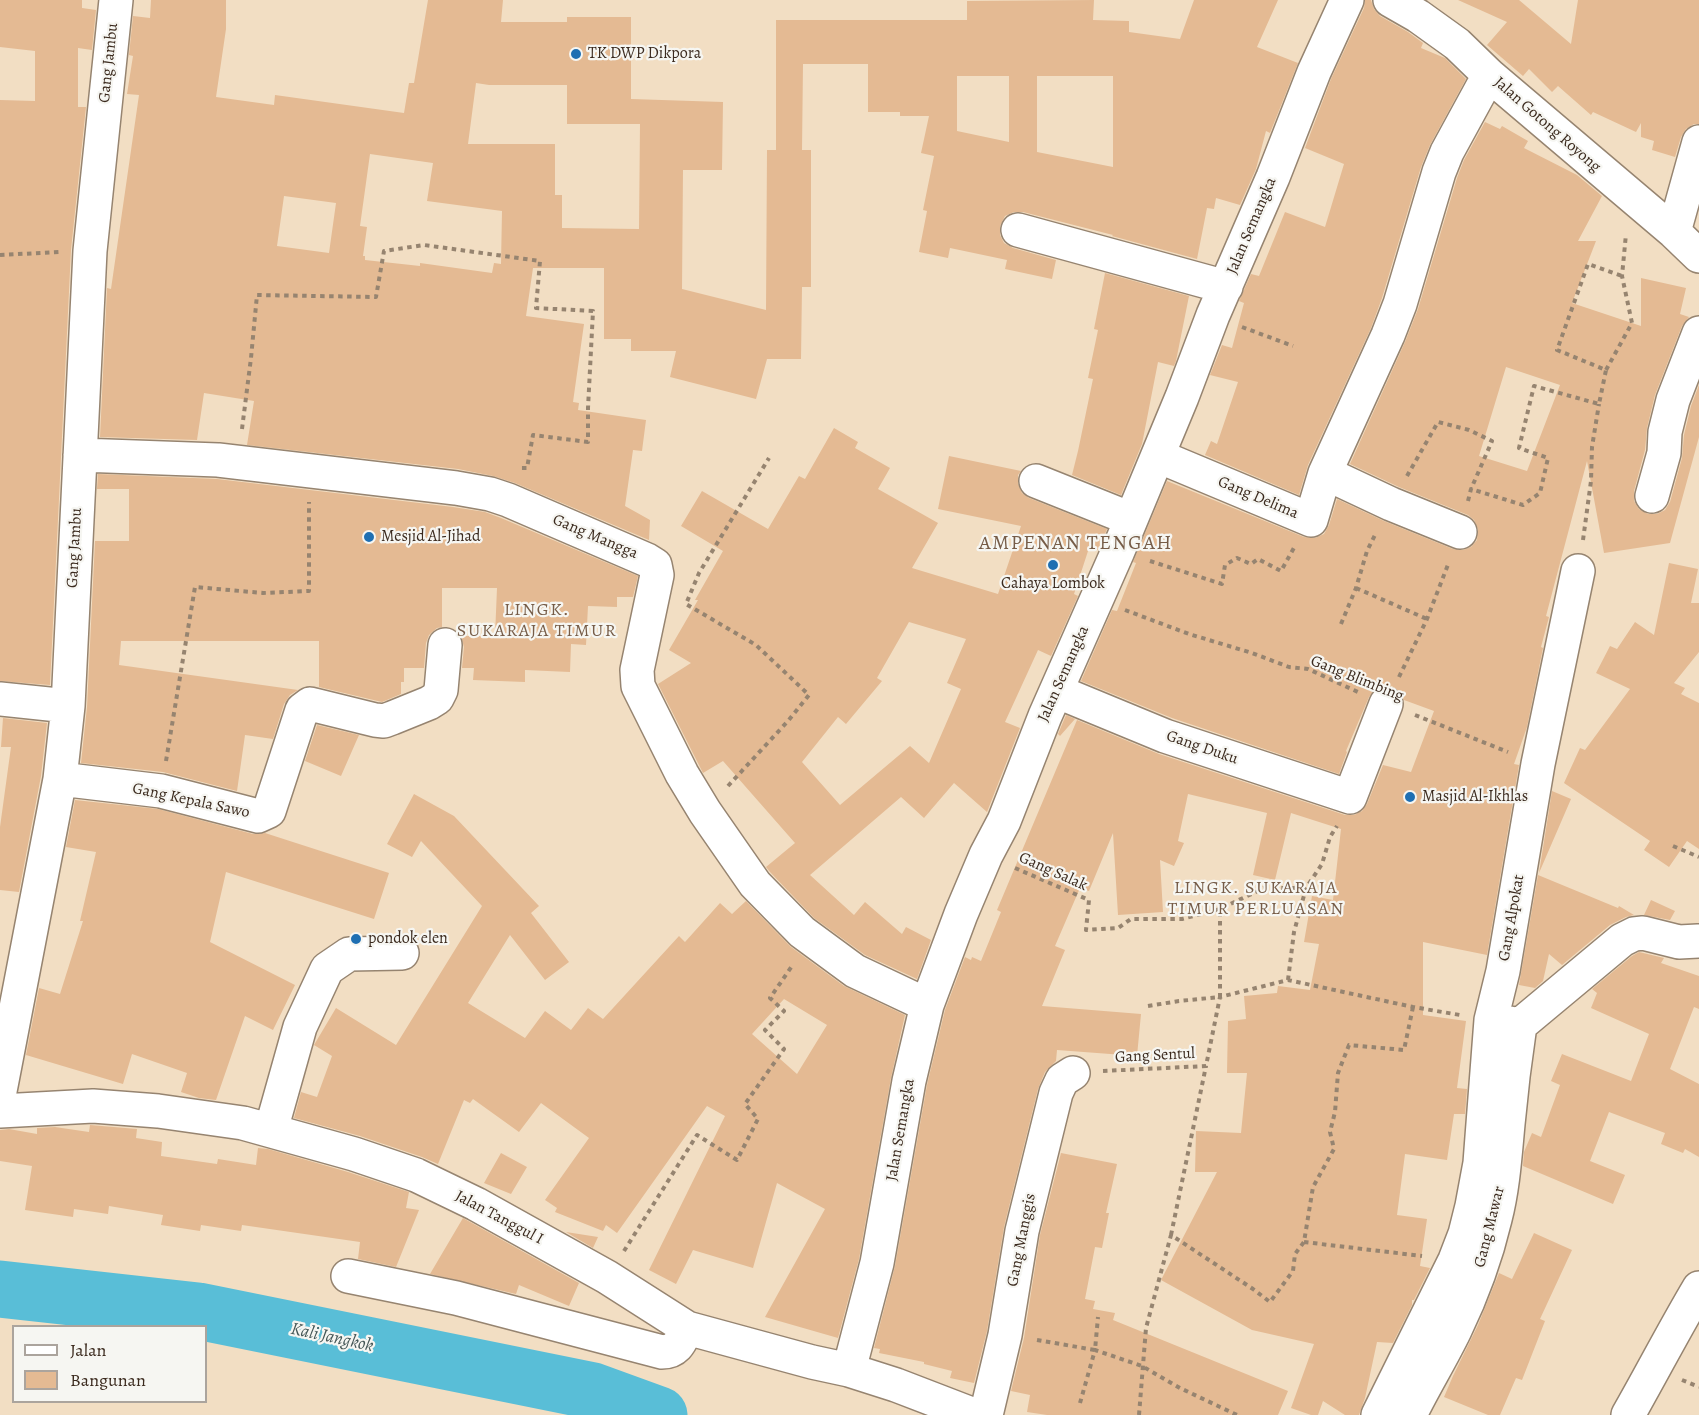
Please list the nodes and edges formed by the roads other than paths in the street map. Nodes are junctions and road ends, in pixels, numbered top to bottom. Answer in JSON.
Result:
{"nodes":[{"id":1,"x":116,"y":0,"type":"edge"},
{"id":2,"x":1347,"y":0,"type":"edge"},
{"id":3,"x":1390,"y":0,"type":"edge"},
{"id":4,"x":1489,"y":75,"type":"junction"},
{"id":5,"x":1699,"y":142,"type":"edge"},
{"id":6,"x":1018,"y":230,"type":"dead end"},
{"id":7,"x":1674,"y":232,"type":"junction"},
{"id":8,"x":1699,"y":256,"type":"edge"},
{"id":9,"x":1220,"y":301,"type":"junction"},
{"id":10,"x":1699,"y":333,"type":"edge"},
{"id":11,"x":80,"y":454,"type":"junction"},
{"id":12,"x":1158,"y":456,"type":"junction"},
{"id":13,"x":1325,"y":473,"type":"junction"},
{"id":14,"x":1036,"y":481,"type":"dead end"},
{"id":15,"x":1652,"y":496,"type":"dead end"},
{"id":16,"x":1131,"y":519,"type":"junction"},
{"id":17,"x":1460,"y":532,"type":"road end"},
{"id":18,"x":1578,"y":571,"type":"road end"},
{"id":19,"x":445,"y":645,"type":"dead end"},
{"id":20,"x":1056,"y":692,"type":"junction"},
{"id":21,"x":0,"y":699,"type":"edge"},
{"id":22,"x":1386,"y":704,"type":"road end"},
{"id":23,"x":68,"y":706,"type":"junction"},
{"id":24,"x":60,"y":779,"type":"junction"},
{"id":25,"x":1699,"y":941,"type":"edge"},
{"id":26,"x":402,"y":953,"type":"dead end"},
{"id":27,"x":927,"y":1005,"type":"junction"},
{"id":28,"x":1505,"y":1022,"type":"junction"},
{"id":29,"x":1073,"y":1073,"type":"road end"},
{"id":30,"x":0,"y":1091,"type":"edge"},
{"id":31,"x":0,"y":1111,"type":"edge"},
{"id":32,"x":271,"y":1130,"type":"junction"},
{"id":33,"x":348,"y":1276,"type":"dead end"},
{"id":34,"x":1699,"y":1288,"type":"edge"},
{"id":35,"x":687,"y":1328,"type":"junction"},
{"id":36,"x":849,"y":1370,"type":"junction"},
{"id":37,"x":1412,"y":1385,"type":"edge"},
{"id":38,"x":974,"y":1415,"type":"edge"},
{"id":39,"x":986,"y":1415,"type":"edge"},
{"id":40,"x":1378,"y":1415,"type":"edge"},
{"id":41,"x":1628,"y":1415,"type":"edge"}],
"edges":[{"from":1,"to":11,"type":"street","name":"Gang Jambu"},
{"from":2,"to":9,"type":"street","name":"Jalan Semangka"},
{"from":3,"to":4,"type":"street","name":"Jalan Gotong Royong"},
{"from":4,"to":7,"type":"street","name":"Jalan Gotong Royong"},
{"from":4,"to":13,"type":"street"},
{"from":5,"to":7,"type":"street"},
{"from":6,"to":9,"type":"street"},
{"from":7,"to":8,"type":"street","name":"Jalan Gotong Royong"},
{"from":9,"to":12,"type":"street","name":"Jalan Semangka"},
{"from":10,"to":15,"type":"street"},
{"from":11,"to":23,"type":"street","name":"Gang Jambu"},
{"from":11,"to":27,"type":"street","name":"Gang Mangga"},
{"from":12,"to":13,"type":"street","name":"Gang Delima"},
{"from":12,"to":16,"type":"street","name":"Jalan Semangka"},
{"from":13,"to":17,"type":"street"},
{"from":14,"to":16,"type":"street"},
{"from":16,"to":20,"type":"street","name":"Jalan Semangka"},
{"from":18,"to":28,"type":"street","name":"Gang Alpokat"},
{"from":19,"to":24,"type":"street","name":"Gang Kepala Sawo"},
{"from":20,"to":22,"type":"street","name":"Gang Duku"},
{"from":20,"to":27,"type":"street","name":"Jalan Semangka"},
{"from":21,"to":23,"type":"street"},
{"from":23,"to":24,"type":"street","name":"Gang Jambu"},
{"from":24,"to":30,"type":"street","name":"Gang Jambu"},
{"from":25,"to":28,"type":"street"},
{"from":26,"to":32,"type":"street"},
{"from":27,"to":36,"type":"street","name":"Jalan Semangka"},
{"from":28,"to":37,"type":"street","name":"Gang Alpokat"},
{"from":29,"to":39,"type":"street","name":"Gang Manggis"},
{"from":31,"to":32,"type":"street","name":"Jalan Tanggul I"},
{"from":32,"to":35,"type":"street","name":"Jalan Tanggul I"},
{"from":33,"to":35,"type":"street"},
{"from":34,"to":41,"type":"street"},
{"from":35,"to":36,"type":"street","name":"Jalan Tanggul I"},
{"from":36,"to":38,"type":"street","name":"Jalan Tanggul I"},
{"from":37,"to":40,"type":"street","name":"Gang Alpokat"}]}
